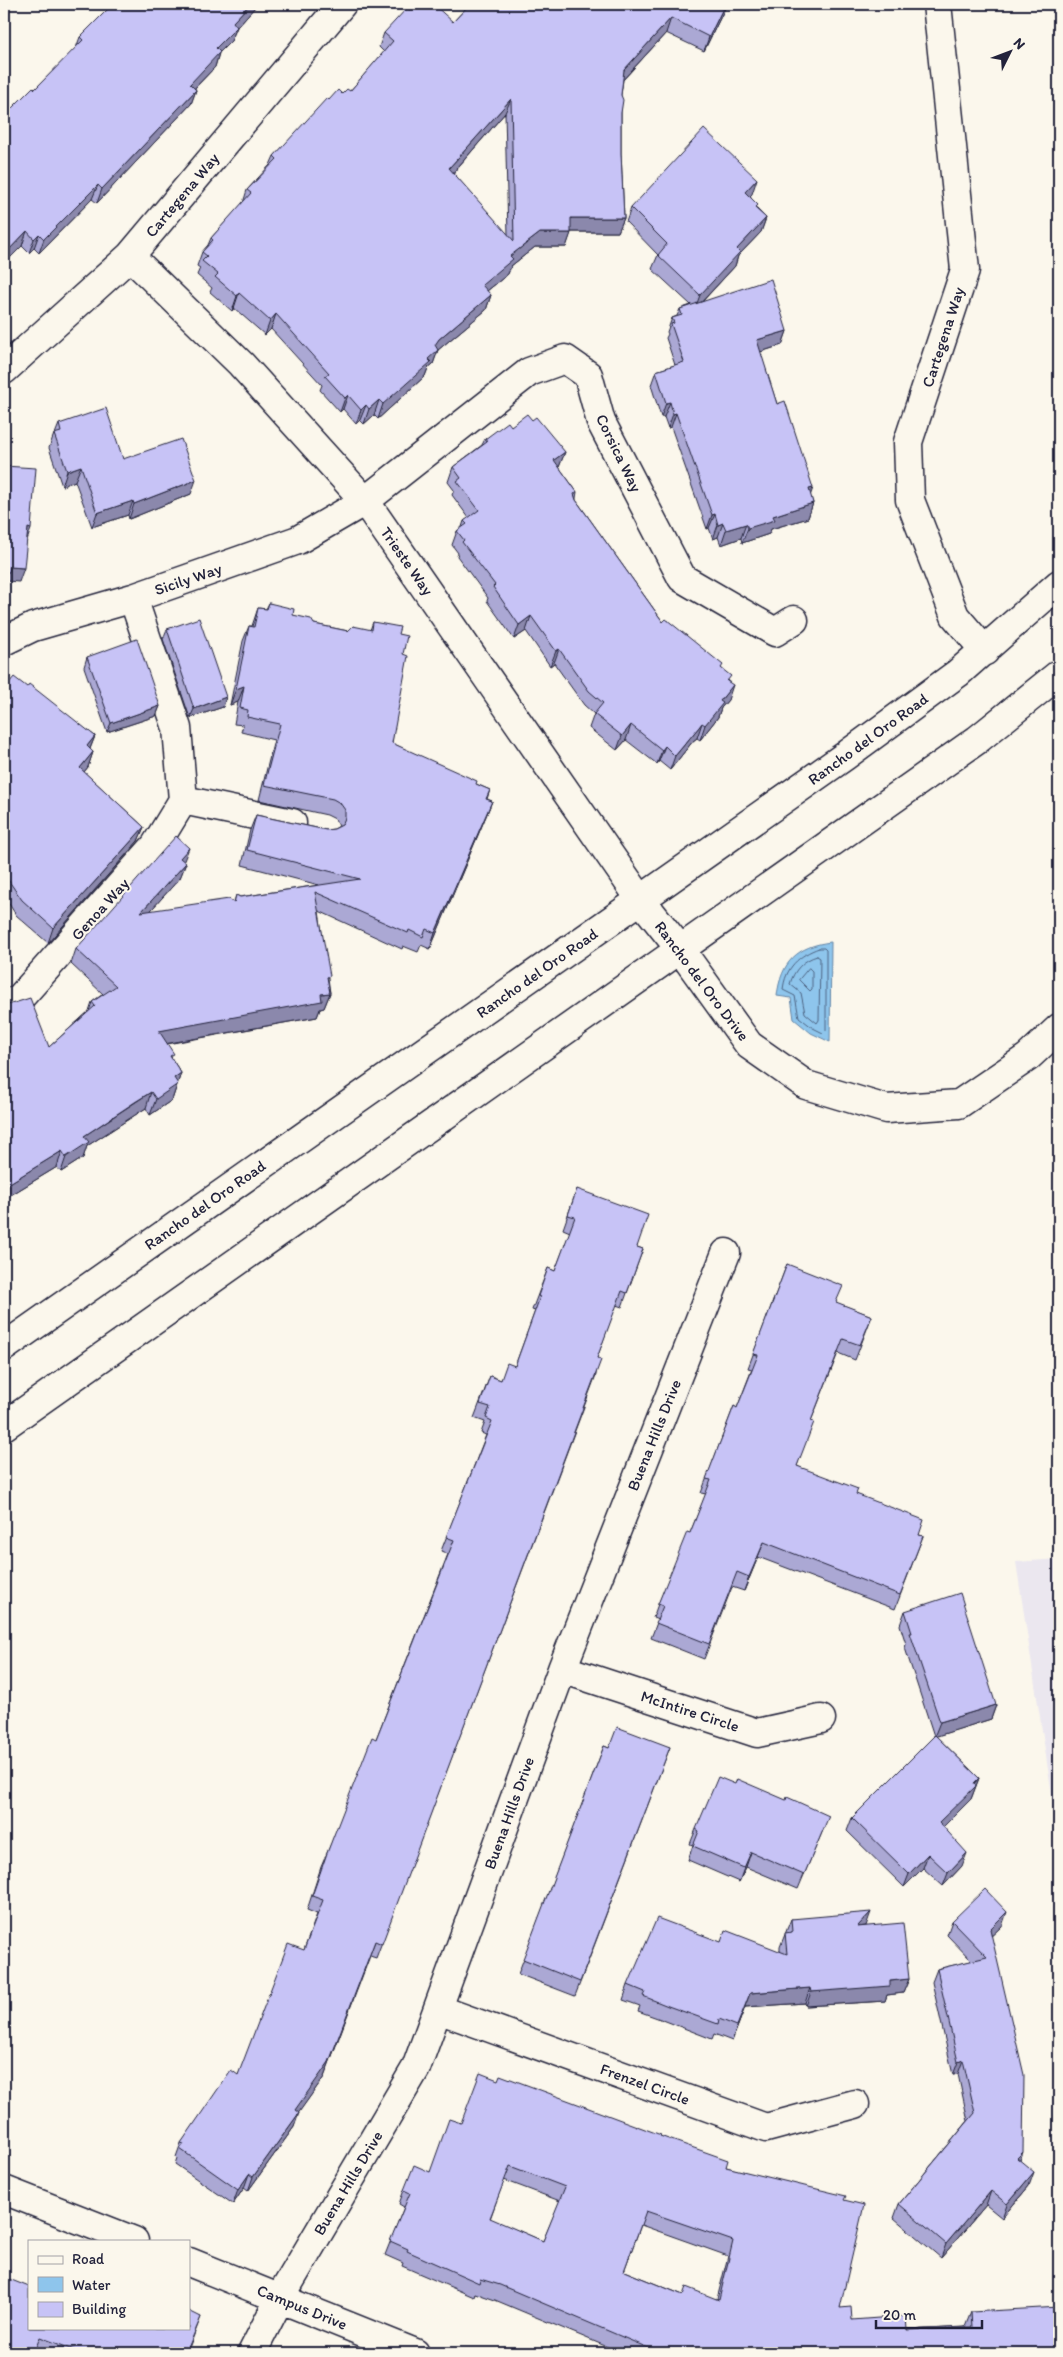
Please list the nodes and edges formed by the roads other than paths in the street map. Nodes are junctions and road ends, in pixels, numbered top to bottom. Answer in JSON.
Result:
{"nodes":[{"id":1,"x":342,"y":4,"type":"edge"},
{"id":2,"x":938,"y":4,"type":"edge"},
{"id":3,"x":130,"y":256,"type":"junction"},
{"id":4,"x":4,"y":370,"type":"edge"},
{"id":5,"x":365,"y":501,"type":"junction"},
{"id":6,"x":1059,"y":584,"type":"edge"},
{"id":7,"x":133,"y":598,"type":"junction"},
{"id":8,"x":794,"y":620,"type":"dead end"},
{"id":9,"x":4,"y":641,"type":"edge"},
{"id":10,"x":985,"y":651,"type":"junction"},
{"id":11,"x":1059,"y":674,"type":"edge"},
{"id":12,"x":183,"y":800,"type":"junction"},
{"id":13,"x":314,"y":828,"type":"edge"},
{"id":14,"x":641,"y":900,"type":"junction"},
{"id":15,"x":680,"y":949,"type":"junction"},
{"id":16,"x":4,"y":1005,"type":"edge"},
{"id":17,"x":1059,"y":1028,"type":"edge"},
{"id":18,"x":726,"y":1253,"type":"dead end"},
{"id":19,"x":4,"y":1348,"type":"edge"},
{"id":20,"x":4,"y":1426,"type":"edge"},
{"id":21,"x":562,"y":1669,"type":"junction"},
{"id":22,"x":821,"y":1720,"type":"dead end"},
{"id":23,"x":438,"y":2009,"type":"junction"},
{"id":24,"x":855,"y":2104,"type":"dead end"},
{"id":25,"x":4,"y":2190,"type":"edge"},
{"id":26,"x":131,"y":2240,"type":"edge"},
{"id":27,"x":190,"y":2262,"type":"edge"},
{"id":28,"x":280,"y":2298,"type":"junction"},
{"id":29,"x":252,"y":2353,"type":"edge"},
{"id":30,"x":416,"y":2353,"type":"edge"}],
"edges":[{"from":1,"to":3,"type":"street","name":"Cartegena Way"},
{"from":2,"to":10,"type":"street","name":"Cartegena Way"},
{"from":3,"to":4,"type":"street","name":"Cartegena Way"},
{"from":3,"to":5,"type":"street","name":"Trieste Way"},
{"from":5,"to":7,"type":"street","name":"Sicily Way"},
{"from":5,"to":8,"type":"street","name":"Corsica Way"},
{"from":5,"to":14,"type":"street","name":"Trieste Way"},
{"from":6,"to":10,"type":"street","name":"Rancho del Oro Road"},
{"from":7,"to":9,"type":"street","name":"Sicily Way"},
{"from":7,"to":12,"type":"street"},
{"from":10,"to":14,"type":"street","name":"Rancho del Oro Road"},
{"from":11,"to":15,"type":"street"},
{"from":12,"to":13,"type":"street"},
{"from":12,"to":16,"type":"street","name":"Genoa Way"},
{"from":14,"to":15,"type":"street","name":"Rancho del Oro Drive"},
{"from":14,"to":19,"type":"street","name":"Rancho del Oro Road"},
{"from":15,"to":17,"type":"street","name":"Rancho del Oro Drive"},
{"from":15,"to":20,"type":"street"},
{"from":18,"to":21,"type":"street","name":"Buena Hills Drive"},
{"from":21,"to":22,"type":"street","name":"McIntire Circle"},
{"from":21,"to":23,"type":"street","name":"Buena Hills Drive"},
{"from":23,"to":24,"type":"street","name":"Frenzel Circle"},
{"from":23,"to":28,"type":"street","name":"Buena Hills Drive"},
{"from":25,"to":26,"type":"street"},
{"from":27,"to":28,"type":"street","name":"Campus Drive"},
{"from":28,"to":29,"type":"street","name":"Buena Hills Drive"},
{"from":28,"to":30,"type":"street","name":"Campus Drive"}]}
